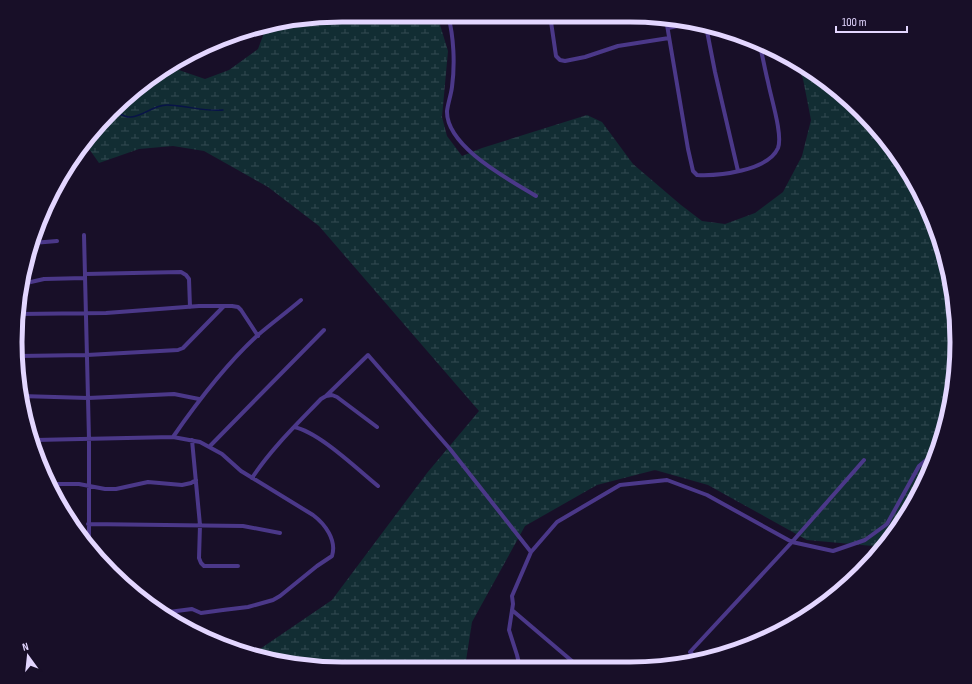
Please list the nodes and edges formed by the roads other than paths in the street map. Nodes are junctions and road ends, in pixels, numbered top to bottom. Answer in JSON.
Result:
{"nodes":[{"id":1,"x":449,"y":22,"type":"edge"},
{"id":2,"x":551,"y":22,"type":"edge"},
{"id":3,"x":667,"y":25,"type":"edge"},
{"id":4,"x":678,"y":26,"type":"edge"},
{"id":5,"x":668,"y":28,"type":"junction"},
{"id":6,"x":707,"y":32,"type":"edge"},
{"id":7,"x":669,"y":38,"type":"junction"},
{"id":8,"x":761,"y":50,"type":"edge"},
{"id":9,"x":738,"y":171,"type":"junction"},
{"id":10,"x":536,"y":196,"type":"dead end"},
{"id":11,"x":84,"y":235,"type":"dead end"},
{"id":12,"x":57,"y":241,"type":"dead end"},
{"id":13,"x":38,"y":243,"type":"edge"},
{"id":14,"x":85,"y":276,"type":"junction"},
{"id":15,"x":28,"y":283,"type":"edge"},
{"id":16,"x":302,"y":300,"type":"dead end"},
{"id":17,"x":224,"y":306,"type":"junction"},
{"id":18,"x":190,"y":307,"type":"junction"},
{"id":19,"x":86,"y":313,"type":"junction"},
{"id":20,"x":24,"y":314,"type":"edge"},
{"id":21,"x":324,"y":330,"type":"dead end"},
{"id":22,"x":258,"y":336,"type":"junction"},
{"id":23,"x":87,"y":355,"type":"junction"},
{"id":24,"x":23,"y":356,"type":"edge"},
{"id":25,"x":27,"y":396,"type":"edge"},
{"id":26,"x":326,"y":396,"type":"junction"},
{"id":27,"x":88,"y":398,"type":"junction"},
{"id":28,"x":199,"y":399,"type":"junction"},
{"id":29,"x":294,"y":427,"type":"junction"},
{"id":30,"x":377,"y":427,"type":"dead end"},
{"id":31,"x":173,"y":437,"type":"junction"},
{"id":32,"x":89,"y":439,"type":"junction"},
{"id":33,"x":37,"y":440,"type":"edge"},
{"id":34,"x":192,"y":440,"type":"junction"},
{"id":35,"x":210,"y":446,"type":"junction"},
{"id":36,"x":928,"y":459,"type":"edge"},
{"id":37,"x":864,"y":460,"type":"dead end"},
{"id":38,"x":252,"y":478,"type":"junction"},
{"id":39,"x":196,"y":480,"type":"junction"},
{"id":40,"x":55,"y":484,"type":"edge"},
{"id":41,"x":88,"y":485,"type":"junction"},
{"id":42,"x":378,"y":486,"type":"dead end"},
{"id":43,"x":88,"y":524,"type":"junction"},
{"id":44,"x":200,"y":525,"type":"junction"},
{"id":45,"x":280,"y":533,"type":"dead end"},
{"id":46,"x":89,"y":538,"type":"edge"},
{"id":47,"x":792,"y":542,"type":"junction"},
{"id":48,"x":532,"y":552,"type":"junction"},
{"id":49,"x":238,"y":566,"type":"dead end"},
{"id":50,"x":512,"y":610,"type":"junction"},
{"id":51,"x":170,"y":612,"type":"edge"},
{"id":52,"x":694,"y":656,"type":"edge"},
{"id":53,"x":519,"y":662,"type":"edge"},
{"id":54,"x":573,"y":662,"type":"edge"}],
"edges":[{"from":1,"to":10,"type":"street"},
{"from":2,"to":7,"type":"street"},
{"from":3,"to":5,"type":"street"},
{"from":4,"to":5,"type":"street"},
{"from":5,"to":7,"type":"street"},
{"from":6,"to":9,"type":"street"},
{"from":7,"to":9,"type":"street"},
{"from":8,"to":9,"type":"street"},
{"from":11,"to":14,"type":"street"},
{"from":12,"to":13,"type":"street"},
{"from":14,"to":15,"type":"street"},
{"from":14,"to":18,"type":"street"},
{"from":14,"to":19,"type":"street"},
{"from":16,"to":22,"type":"street"},
{"from":17,"to":18,"type":"street"},
{"from":17,"to":22,"type":"street"},
{"from":17,"to":23,"type":"street"},
{"from":18,"to":19,"type":"street"},
{"from":19,"to":20,"type":"street"},
{"from":19,"to":23,"type":"street"},
{"from":21,"to":35,"type":"street"},
{"from":22,"to":28,"type":"street"},
{"from":23,"to":24,"type":"street"},
{"from":23,"to":27,"type":"street"},
{"from":25,"to":27,"type":"street"},
{"from":26,"to":29,"type":"street"},
{"from":26,"to":30,"type":"street"},
{"from":26,"to":48,"type":"street"},
{"from":27,"to":28,"type":"street"},
{"from":27,"to":32,"type":"street"},
{"from":28,"to":31,"type":"street"},
{"from":29,"to":38,"type":"street"},
{"from":29,"to":42,"type":"street"},
{"from":31,"to":32,"type":"street"},
{"from":31,"to":34,"type":"street"},
{"from":32,"to":33,"type":"street"},
{"from":32,"to":41,"type":"street"},
{"from":34,"to":35,"type":"street"},
{"from":34,"to":39,"type":"street"},
{"from":35,"to":38,"type":"street"},
{"from":36,"to":47,"type":"street"},
{"from":37,"to":47,"type":"street"},
{"from":38,"to":51,"type":"street"},
{"from":39,"to":41,"type":"street"},
{"from":39,"to":44,"type":"street"},
{"from":40,"to":41,"type":"street"},
{"from":41,"to":43,"type":"street"},
{"from":43,"to":44,"type":"street"},
{"from":43,"to":46,"type":"street"},
{"from":44,"to":45,"type":"street"},
{"from":44,"to":49,"type":"street"},
{"from":47,"to":48,"type":"street"},
{"from":47,"to":52,"type":"street"},
{"from":48,"to":50,"type":"street"},
{"from":50,"to":53,"type":"street"},
{"from":50,"to":54,"type":"street"}]}
